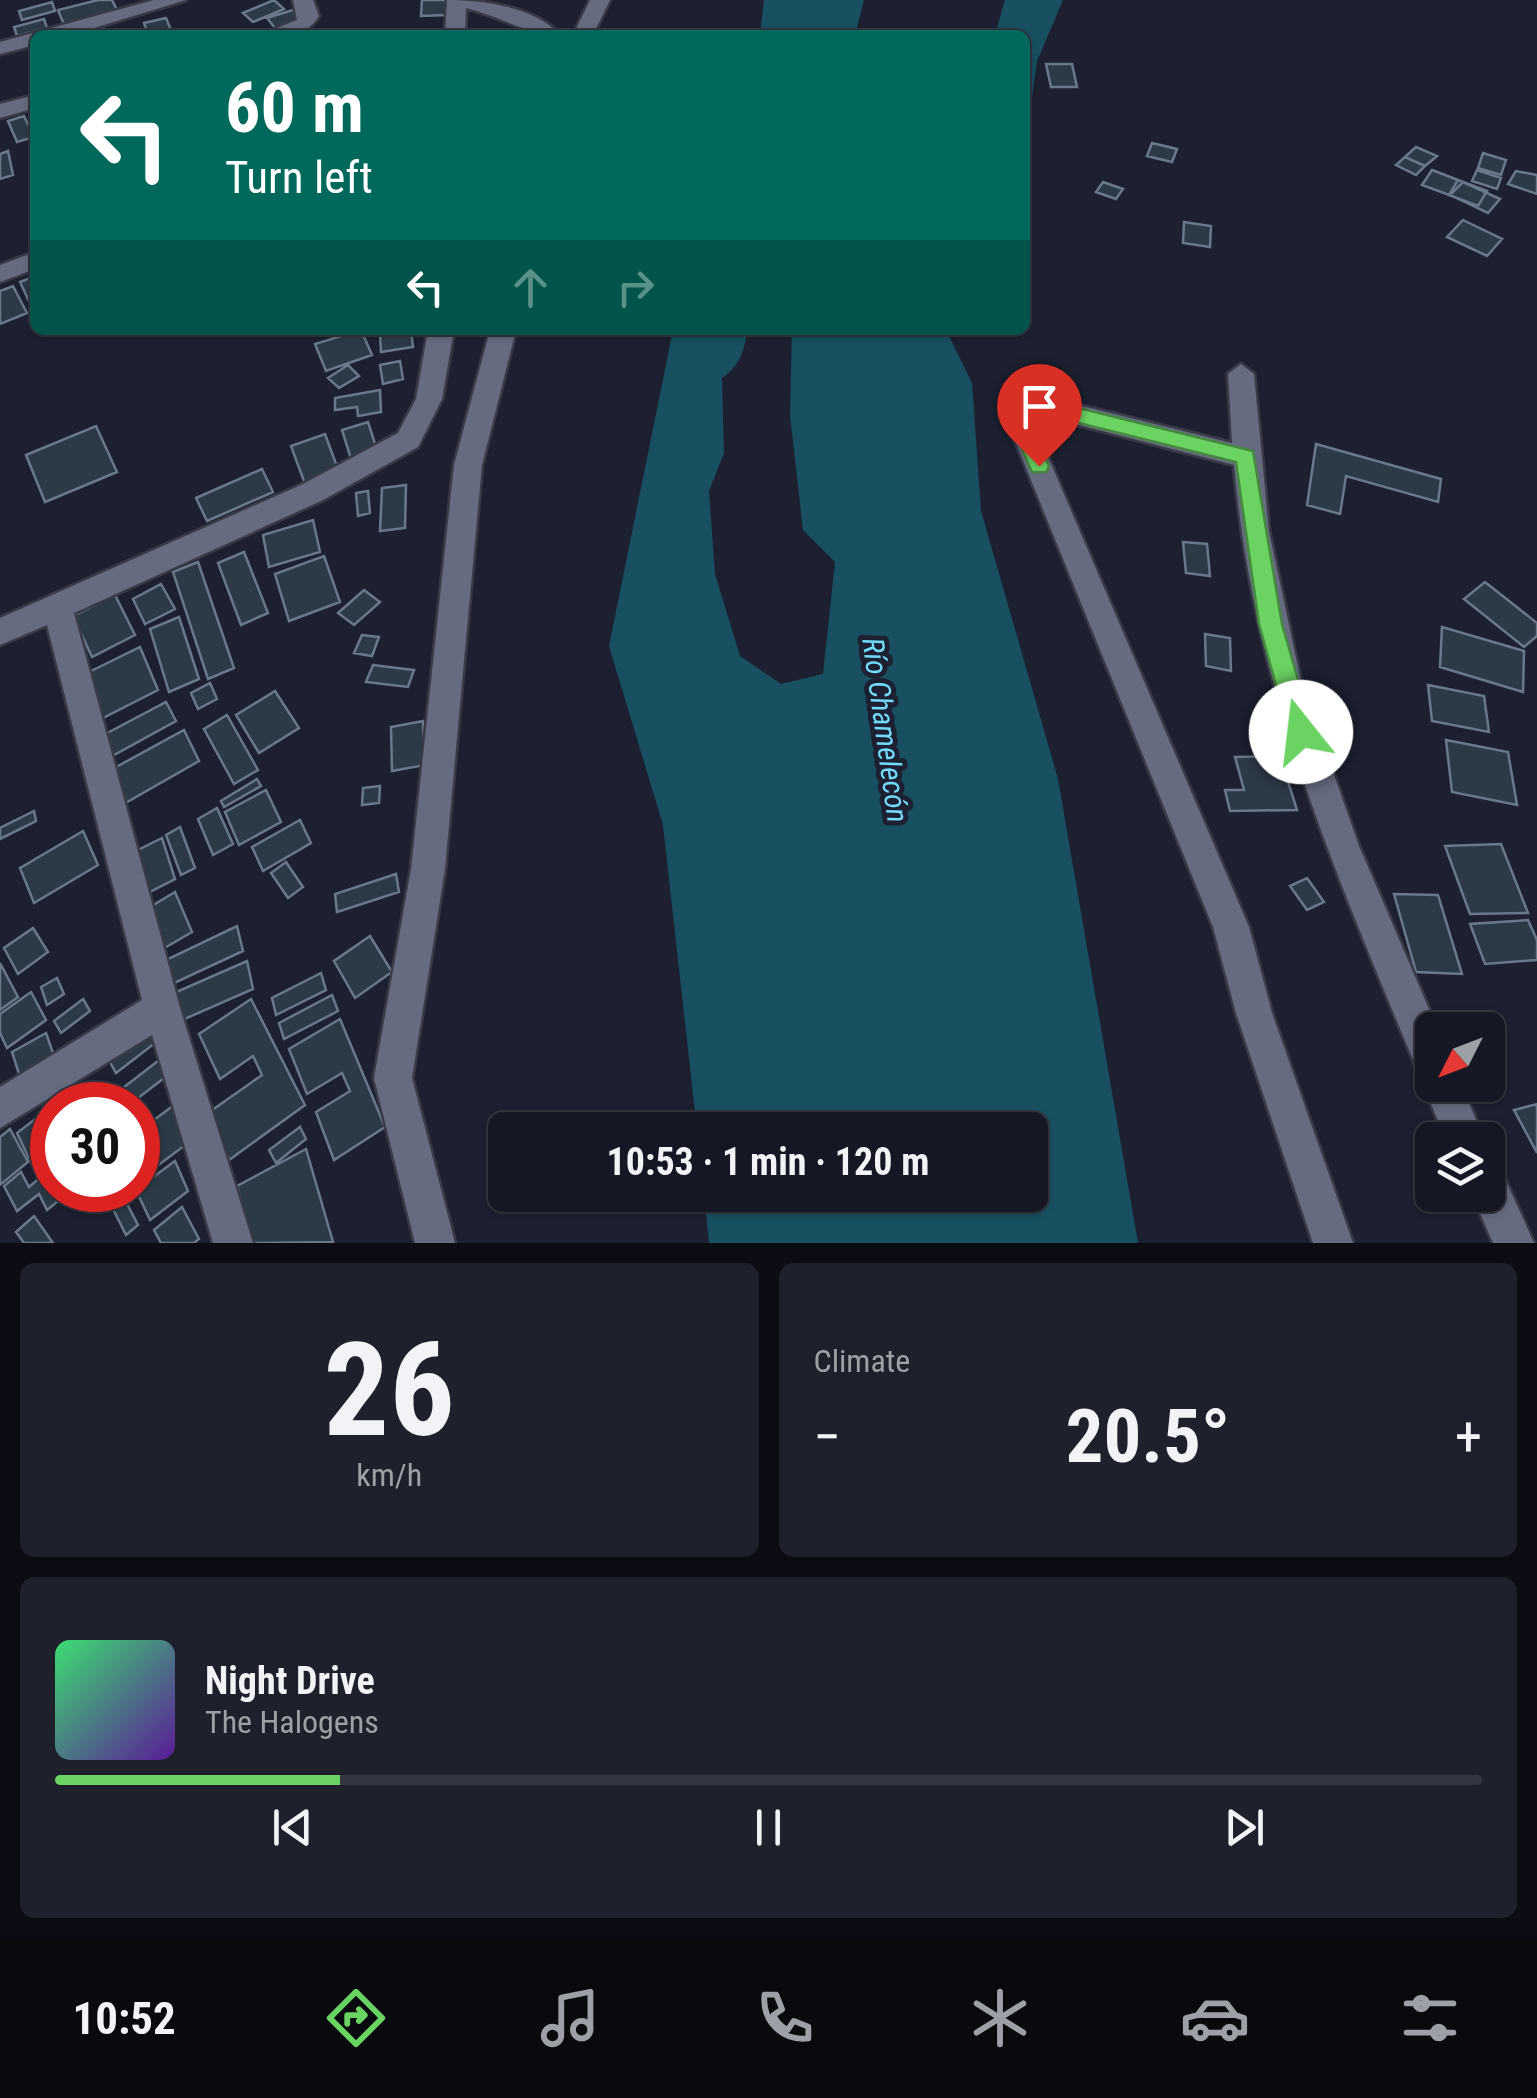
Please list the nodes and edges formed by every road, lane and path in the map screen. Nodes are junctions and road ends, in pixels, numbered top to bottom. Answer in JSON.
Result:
{"nodes":[{"id":1,"x":176,"y":0,"type":"edge"},
{"id":2,"x":304,"y":0,"type":"edge"},
{"id":3,"x":457,"y":0,"type":"edge"},
{"id":4,"x":600,"y":0,"type":"edge"},
{"id":5,"x":67,"y":30,"type":"edge"},
{"id":6,"x":285,"y":30,"type":"edge"},
{"id":7,"x":455,"y":30,"type":"edge"},
{"id":8,"x":541,"y":30,"type":"edge"},
{"id":9,"x":585,"y":30,"type":"edge"},
{"id":10,"x":30,"y":40,"type":"edge"},
{"id":11,"x":0,"y":48,"type":"edge"},
{"id":12,"x":30,"y":103,"type":"edge"},
{"id":13,"x":0,"y":111,"type":"edge"},
{"id":14,"x":30,"y":262,"type":"edge"},
{"id":15,"x":0,"y":274,"type":"edge"},
{"id":16,"x":440,"y":335,"type":"edge"},
{"id":17,"x":503,"y":335,"type":"edge"},
{"id":18,"x":1241,"y":374,"type":"dead end"},
{"id":19,"x":1246,"y":456,"type":"junction"},
{"id":20,"x":57,"y":606,"type":"junction"},
{"id":21,"x":0,"y":632,"type":"edge"},
{"id":22,"x":162,"y":1008,"type":"junction"},
{"id":23,"x":1415,"y":1020,"type":"edge"},
{"id":24,"x":0,"y":1110,"type":"edge"},
{"id":25,"x":1500,"y":1212,"type":"edge"},
{"id":26,"x":233,"y":1243,"type":"edge"},
{"id":27,"x":435,"y":1243,"type":"edge"},
{"id":28,"x":1333,"y":1243,"type":"edge"},
{"id":29,"x":1514,"y":1243,"type":"edge"}],
"edges":[{"from":1,"to":5,"type":"street"},
{"from":2,"to":6,"type":"street"},
{"from":3,"to":7,"type":"street"},
{"from":3,"to":8,"type":"street"},
{"from":4,"to":9,"type":"street"},
{"from":10,"to":11,"type":"street"},
{"from":12,"to":13,"type":"street"},
{"from":14,"to":15,"type":"street"},
{"from":16,"to":20,"type":"street"},
{"from":17,"to":27,"type":"street"},
{"from":18,"to":19,"type":"street"},
{"from":19,"to":23,"type":"street"},
{"from":19,"to":28,"type":"street"},
{"from":20,"to":21,"type":"street"},
{"from":20,"to":22,"type":"street"},
{"from":22,"to":24,"type":"street"},
{"from":22,"to":26,"type":"street"},
{"from":25,"to":29,"type":"street"}]}
